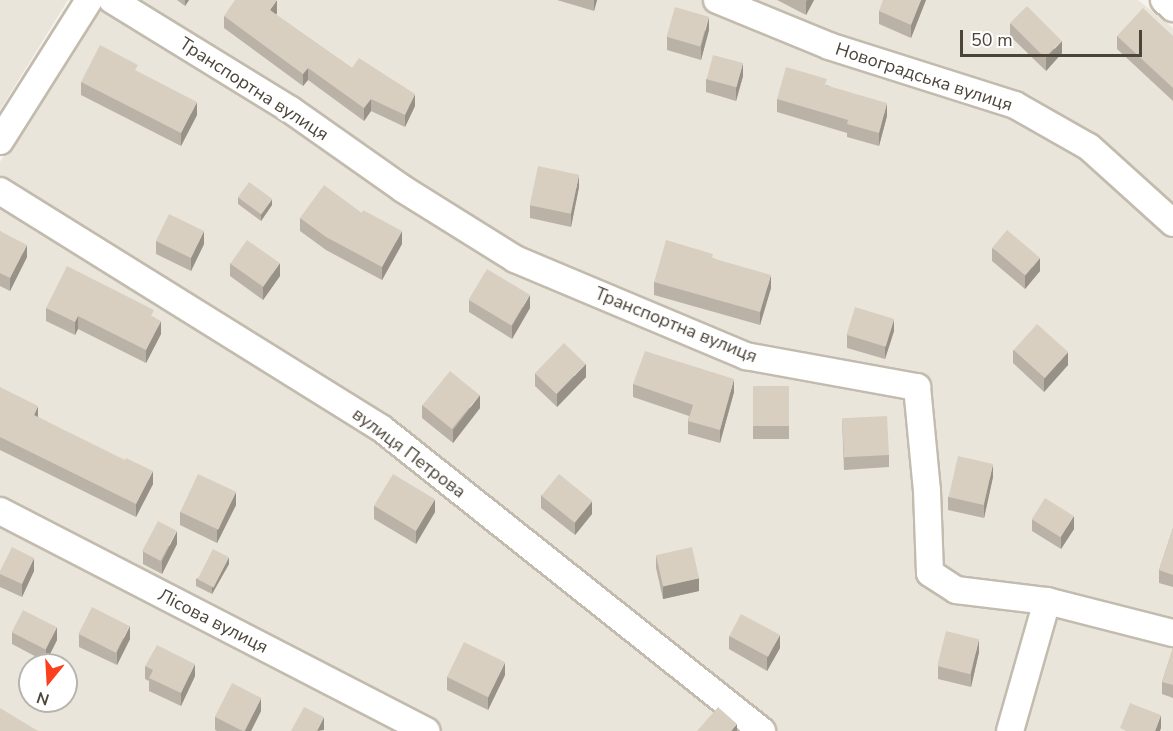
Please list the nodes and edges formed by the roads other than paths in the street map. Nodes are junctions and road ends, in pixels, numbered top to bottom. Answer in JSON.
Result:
{"nodes":[{"id":1,"x":89,"y":0,"type":"edge"},
{"id":2,"x":112,"y":0,"type":"edge"},
{"id":3,"x":717,"y":0,"type":"edge"},
{"id":4,"x":1164,"y":0,"type":"edge"},
{"id":5,"x":1173,"y":8,"type":"edge"},
{"id":6,"x":0,"y":141,"type":"edge"},
{"id":7,"x":0,"y":191,"type":"edge"},
{"id":8,"x":1173,"y":223,"type":"edge"},
{"id":9,"x":0,"y":512,"type":"edge"},
{"id":10,"x":1047,"y":601,"type":"junction"},
{"id":11,"x":1173,"y":633,"type":"edge"},
{"id":12,"x":427,"y":731,"type":"edge"},
{"id":13,"x":762,"y":731,"type":"edge"},
{"id":14,"x":1010,"y":731,"type":"edge"}],
"edges":[{"from":1,"to":6,"type":"street"},
{"from":2,"to":10,"type":"street","name":"Транспортна вулиця"},
{"from":3,"to":8,"type":"street","name":"Новоградська вулиця"},
{"from":4,"to":5,"type":"street"},
{"from":7,"to":13,"type":"street","name":"вулиця Петрова"},
{"from":9,"to":12,"type":"street","name":"Лісова вулиця"},
{"from":10,"to":11,"type":"street","name":"Транспортна вулиця"},
{"from":10,"to":14,"type":"street"}]}
